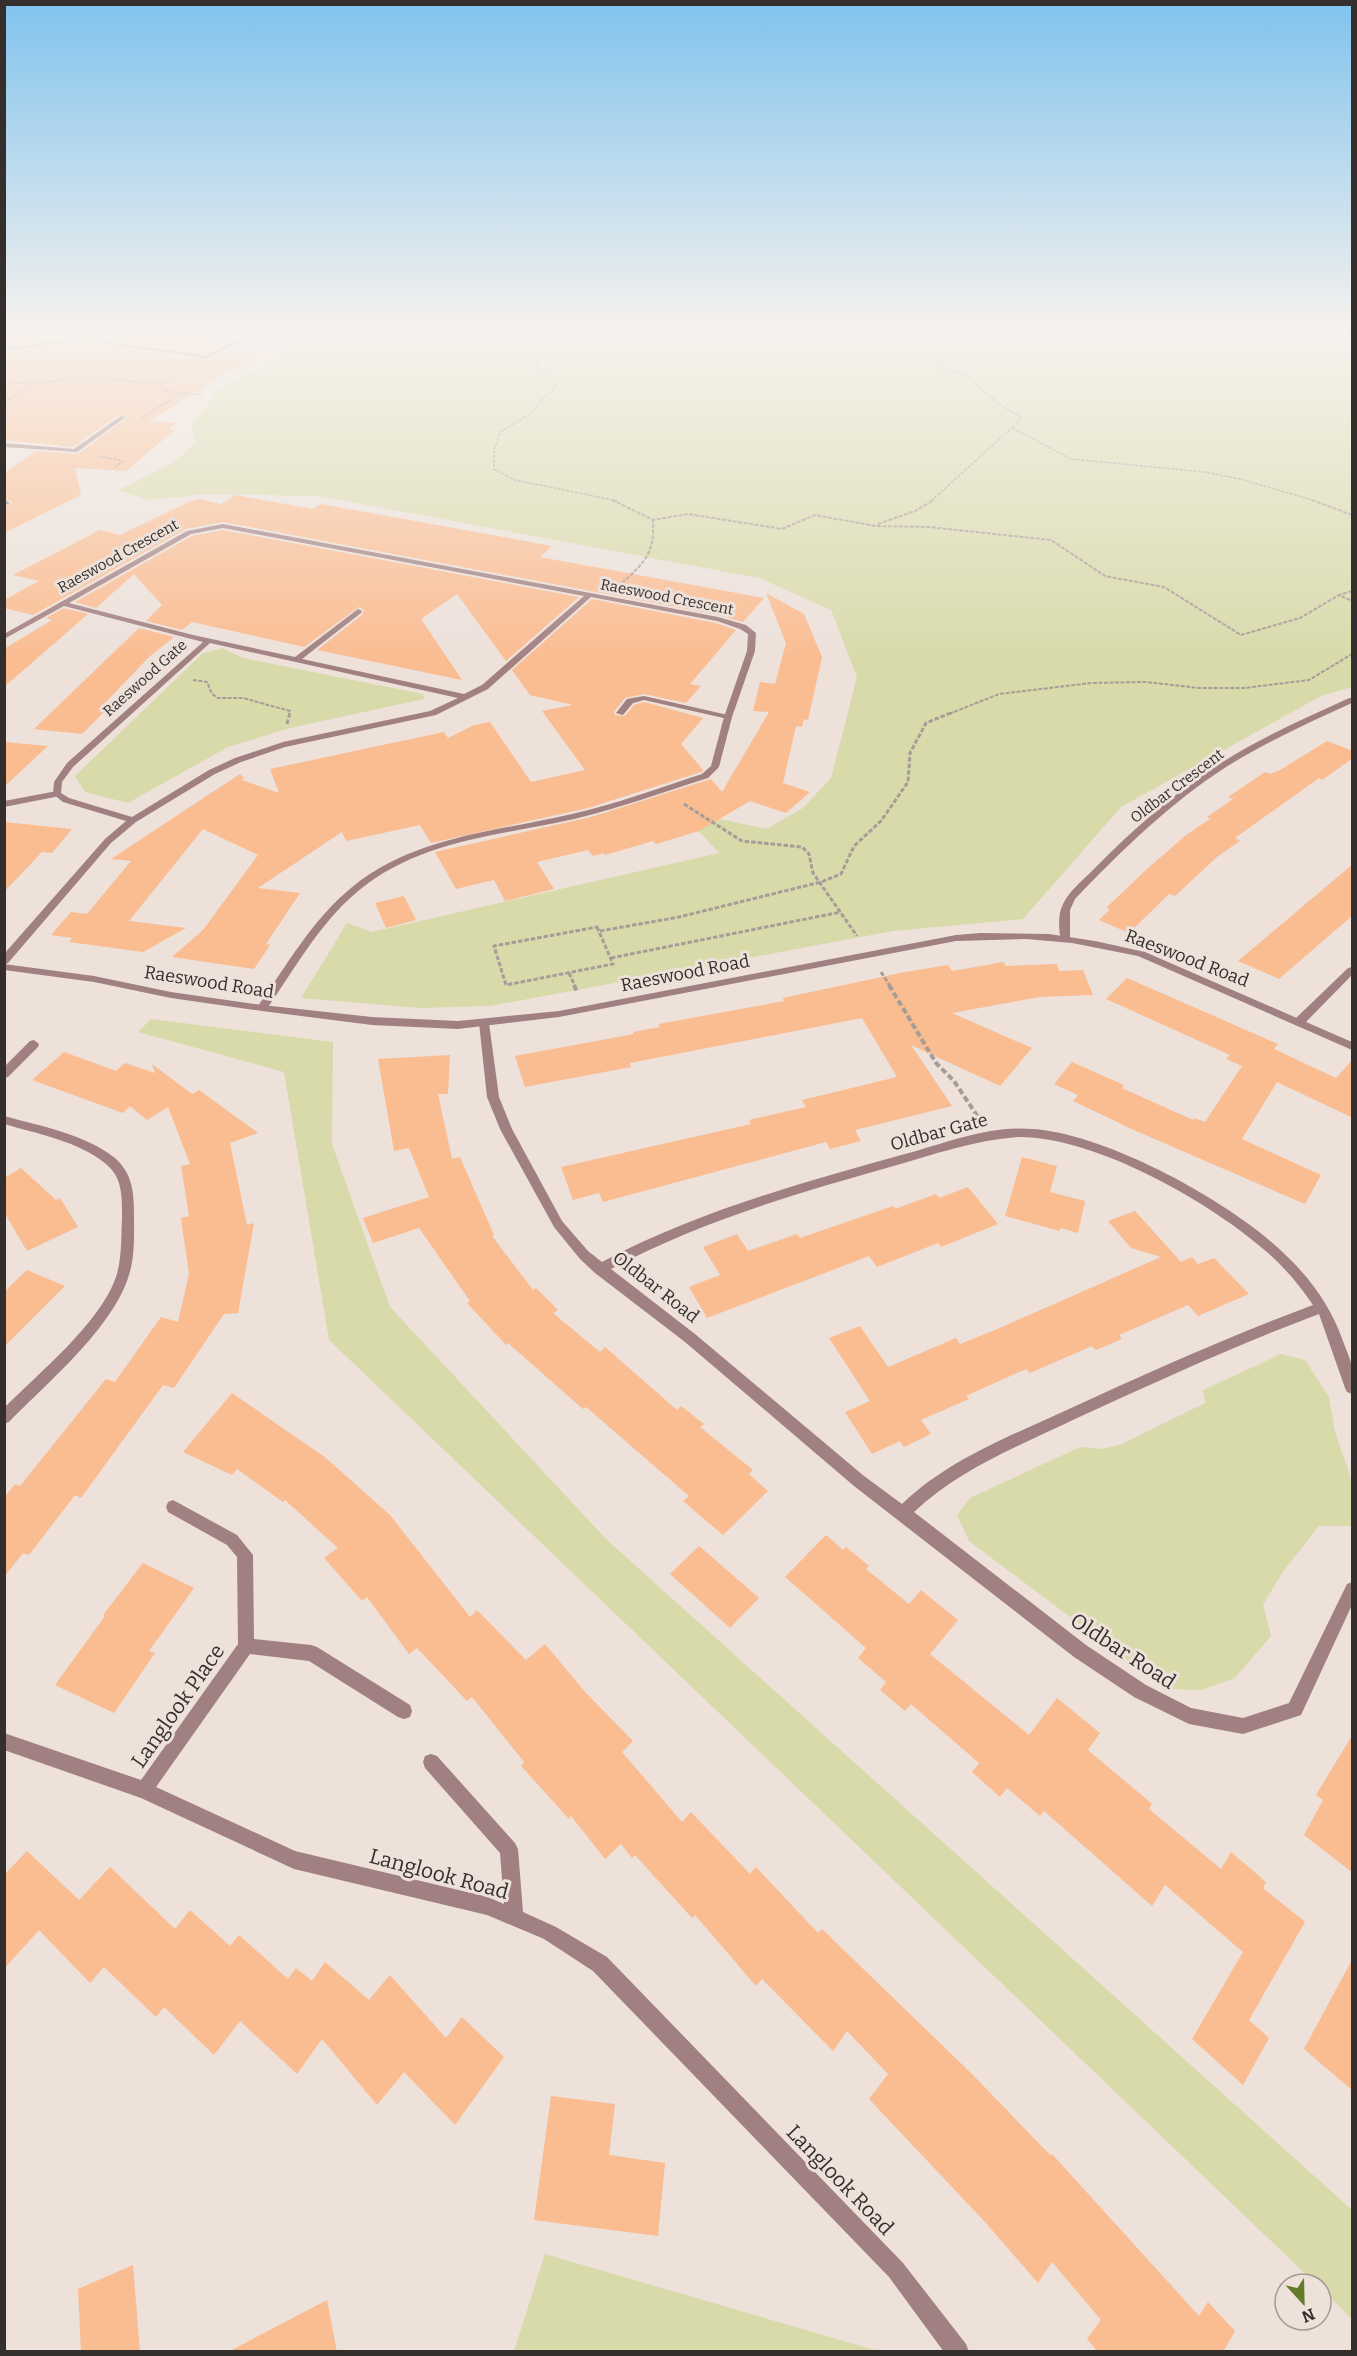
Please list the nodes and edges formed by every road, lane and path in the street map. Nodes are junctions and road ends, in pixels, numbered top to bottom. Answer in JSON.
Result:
{"nodes":[{"id":1,"x":4,"y":445,"type":"edge"},
{"id":2,"x":84,"y":445,"type":"edge"},
{"id":3,"x":496,"y":445,"type":"edge"},
{"id":4,"x":994,"y":445,"type":"edge"},
{"id":5,"x":1044,"y":445,"type":"edge"},
{"id":6,"x":1353,"y":514,"type":"edge"},
{"id":7,"x":653,"y":520,"type":"junction"},
{"id":8,"x":875,"y":526,"type":"junction"},
{"id":9,"x":1353,"y":591,"type":"edge"},
{"id":10,"x":589,"y":595,"type":"junction"},
{"id":11,"x":1339,"y":595,"type":"junction"},
{"id":12,"x":607,"y":598,"type":"junction"},
{"id":13,"x":1353,"y":601,"type":"edge"},
{"id":14,"x":61,"y":603,"type":"junction"},
{"id":15,"x":358,"y":611,"type":"dead end"},
{"id":16,"x":4,"y":637,"type":"edge"},
{"id":17,"x":207,"y":641,"type":"junction"},
{"id":18,"x":1353,"y":654,"type":"edge"},
{"id":19,"x":296,"y":660,"type":"junction"},
{"id":20,"x":166,"y":676,"type":"junction"},
{"id":21,"x":466,"y":697,"type":"junction"},
{"id":22,"x":1353,"y":700,"type":"edge"},
{"id":23,"x":620,"y":713,"type":"dead end"},
{"id":24,"x":728,"y":717,"type":"junction"},
{"id":25,"x":283,"y":744,"type":"junction"},
{"id":26,"x":668,"y":789,"type":"junction"},
{"id":27,"x":57,"y":794,"type":"junction"},
{"id":28,"x":4,"y":804,"type":"edge"},
{"id":29,"x":133,"y":820,"type":"junction"},
{"id":30,"x":821,"y":882,"type":"junction"},
{"id":31,"x":841,"y":912,"type":"junction"},
{"id":32,"x":600,"y":931,"type":"junction"},
{"id":33,"x":1065,"y":938,"type":"junction"},
{"id":34,"x":869,"y":953,"type":"junction"},
{"id":35,"x":611,"y":958,"type":"junction"},
{"id":36,"x":4,"y":961,"type":"edge"},
{"id":37,"x":4,"y":967,"type":"edge"},
{"id":38,"x":1353,"y":970,"type":"edge"},
{"id":39,"x":262,"y":1008,"type":"junction"},
{"id":40,"x":1299,"y":1022,"type":"junction"},
{"id":41,"x":484,"y":1023,"type":"junction"},
{"id":42,"x":34,"y":1044,"type":"dead end"},
{"id":43,"x":1353,"y":1046,"type":"edge"},
{"id":44,"x":4,"y":1074,"type":"edge"},
{"id":45,"x":4,"y":1120,"type":"edge"},
{"id":46,"x":990,"y":1136,"type":"junction"},
{"id":47,"x":600,"y":1269,"type":"junction"},
{"id":48,"x":1322,"y":1307,"type":"junction"},
{"id":49,"x":1353,"y":1388,"type":"edge"},
{"id":50,"x":4,"y":1418,"type":"edge"},
{"id":51,"x":173,"y":1507,"type":"dead end"},
{"id":52,"x":903,"y":1513,"type":"junction"},
{"id":53,"x":1353,"y":1589,"type":"edge"},
{"id":54,"x":246,"y":1646,"type":"junction"},
{"id":55,"x":404,"y":1711,"type":"dead end"},
{"id":56,"x":4,"y":1742,"type":"edge"},
{"id":57,"x":431,"y":1762,"type":"dead end"},
{"id":58,"x":144,"y":1790,"type":"junction"},
{"id":59,"x":514,"y":1918,"type":"junction"},
{"id":60,"x":958,"y":2352,"type":"edge"}],
"edges":[{"from":1,"to":2,"type":"street"},
{"from":3,"to":7,"type":"path"},
{"from":4,"to":8,"type":"path"},
{"from":5,"to":6,"type":"path"},
{"from":7,"to":8,"type":"path"},
{"from":7,"to":12,"type":"path"},
{"from":8,"to":11,"type":"path"},
{"from":9,"to":11,"type":"path"},
{"from":10,"to":12,"type":"street","name":"Raeswood Crescent"},
{"from":10,"to":14,"type":"street","name":"Raeswood Crescent"},
{"from":10,"to":21,"type":"street"},
{"from":11,"to":13,"type":"path"},
{"from":12,"to":24,"type":"street","name":"Raeswood Crescent"},
{"from":14,"to":16,"type":"street","name":"Raeswood Crescent"},
{"from":14,"to":17,"type":"street"},
{"from":15,"to":19,"type":"street"},
{"from":17,"to":19,"type":"street","name":"Raeswood Gate"},
{"from":17,"to":20,"type":"street","name":"Raeswood Gate"},
{"from":18,"to":30,"type":"path"},
{"from":19,"to":21,"type":"street","name":"Raeswood Gate"},
{"from":20,"to":25,"type":"path"},
{"from":20,"to":27,"type":"street","name":"Raeswood Gate"},
{"from":21,"to":25,"type":"street"},
{"from":22,"to":33,"type":"street","name":"Oldbar Crescent"},
{"from":23,"to":24,"type":"street"},
{"from":24,"to":26,"type":"street","name":"Raeswood Crescent"},
{"from":25,"to":29,"type":"street"},
{"from":26,"to":30,"type":"path"},
{"from":26,"to":39,"type":"street","name":"Raeswood Crescent"},
{"from":27,"to":28,"type":"street"},
{"from":27,"to":29,"type":"street"},
{"from":29,"to":36,"type":"street"},
{"from":30,"to":31,"type":"path"},
{"from":30,"to":32,"type":"path"},
{"from":31,"to":34,"type":"path"},
{"from":31,"to":35,"type":"path"},
{"from":32,"to":35,"type":"path"},
{"from":32,"to":35,"type":"path"},
{"from":33,"to":34,"type":"street","name":"Raeswood Road"},
{"from":33,"to":40,"type":"street","name":"Raeswood Road"},
{"from":34,"to":41,"type":"street","name":"Raeswood Road"},
{"from":34,"to":46,"type":"path"},
{"from":37,"to":39,"type":"street","name":"Raeswood Road"},
{"from":38,"to":40,"type":"street"},
{"from":39,"to":41,"type":"street","name":"Raeswood Road"},
{"from":40,"to":43,"type":"street","name":"Raeswood Road"},
{"from":41,"to":47,"type":"street","name":"Oldbar Road"},
{"from":42,"to":44,"type":"street"},
{"from":45,"to":50,"type":"street"},
{"from":46,"to":47,"type":"street","name":"Oldbar Gate"},
{"from":46,"to":48,"type":"street","name":"Oldbar Gate"},
{"from":47,"to":52,"type":"street","name":"Oldbar Road"},
{"from":48,"to":49,"type":"street"},
{"from":48,"to":52,"type":"street"},
{"from":51,"to":54,"type":"street","name":"Langlook Place"},
{"from":52,"to":53,"type":"street","name":"Oldbar Road"},
{"from":54,"to":55,"type":"street","name":"Langlook Place"},
{"from":54,"to":58,"type":"street","name":"Langlook Place"},
{"from":56,"to":58,"type":"street","name":"Langlook Road"},
{"from":57,"to":59,"type":"street"},
{"from":58,"to":59,"type":"street","name":"Langlook Road"},
{"from":59,"to":60,"type":"street","name":"Langlook Road"}]}
